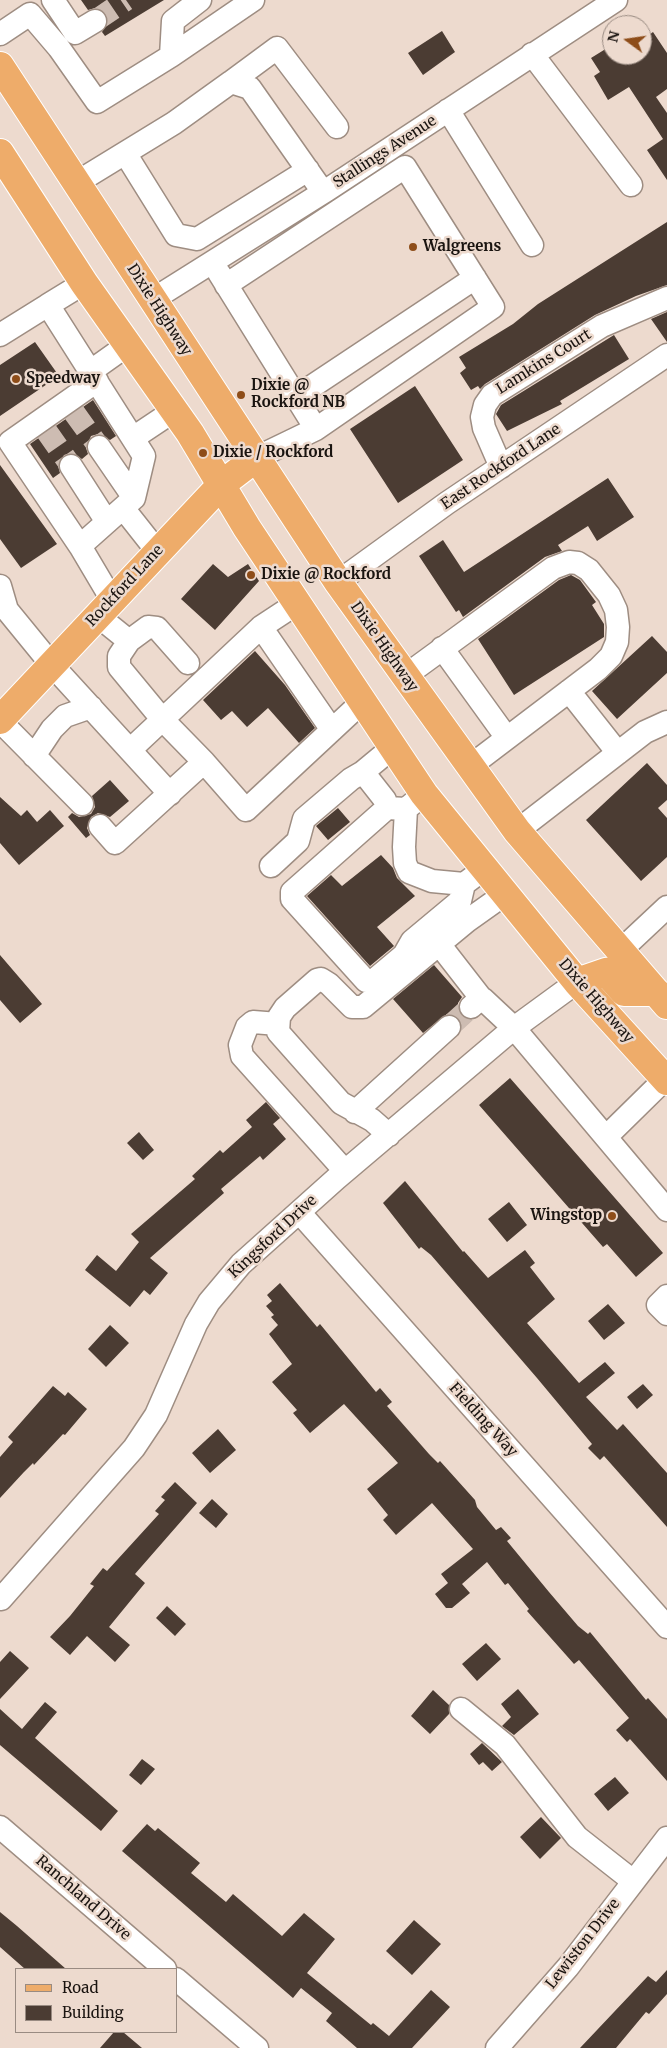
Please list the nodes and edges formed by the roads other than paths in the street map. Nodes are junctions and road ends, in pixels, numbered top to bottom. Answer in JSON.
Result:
{"nodes":[{"id":1,"x":52,"y":0,"type":"edge"},
{"id":2,"x":200,"y":0,"type":"edge"},
{"id":3,"x":253,"y":0,"type":"edge"},
{"id":4,"x":616,"y":0,"type":"edge"},
{"id":5,"x":26,"y":7,"type":"edge"},
{"id":6,"x":95,"y":21,"type":"tunnel mouth"},
{"id":7,"x":0,"y":34,"type":"edge"},
{"id":8,"x":532,"y":54,"type":"junction"},
{"id":9,"x":171,"y":56,"type":"junction"},
{"id":10,"x":0,"y":66,"type":"edge"},
{"id":11,"x":231,"y":82,"type":"junction"},
{"id":12,"x":448,"y":110,"type":"junction"},
{"id":13,"x":338,"y":127,"type":"dead end"},
{"id":14,"x":125,"y":153,"type":"junction"},
{"id":15,"x":1,"y":156,"type":"edge"},
{"id":16,"x":308,"y":170,"type":"junction"},
{"id":17,"x":76,"y":183,"type":"junction"},
{"id":18,"x":631,"y":184,"type":"dead end"},
{"id":19,"x":323,"y":192,"type":"junction"},
{"id":20,"x":532,"y":245,"type":"dead end"},
{"id":21,"x":212,"y":262,"type":"junction"},
{"id":22,"x":475,"y":278,"type":"junction"},
{"id":23,"x":84,"y":283,"type":"junction"},
{"id":24,"x":226,"y":285,"type":"junction"},
{"id":25,"x":667,"y":298,"type":"edge"},
{"id":26,"x":152,"y":300,"type":"junction"},
{"id":27,"x":48,"y":305,"type":"junction"},
{"id":28,"x":0,"y":335,"type":"edge"},
{"id":29,"x":129,"y":344,"type":"junction"},
{"id":30,"x":667,"y":355,"type":"edge"},
{"id":31,"x":94,"y":376,"type":"junction"},
{"id":32,"x":296,"y":397,"type":"junction"},
{"id":33,"x":175,"y":410,"type":"junction"},
{"id":34,"x":316,"y":429,"type":"junction"},
{"id":35,"x":5,"y":434,"type":"edge"},
{"id":36,"x":133,"y":438,"type":"junction"},
{"id":37,"x":99,"y":447,"type":"tunnel mouth"},
{"id":38,"x":256,"y":458,"type":"junction"},
{"id":39,"x":70,"y":466,"type":"tunnel mouth"},
{"id":40,"x":501,"y":466,"type":"junction"},
{"id":41,"x":222,"y":484,"type":"junction"},
{"id":42,"x":121,"y":509,"type":"junction"},
{"id":43,"x":80,"y":546,"type":"junction"},
{"id":44,"x":157,"y":551,"type":"junction"},
{"id":45,"x":338,"y":582,"type":"junction"},
{"id":46,"x":0,"y":586,"type":"edge"},
{"id":47,"x":296,"y":604,"type":"junction"},
{"id":48,"x":105,"y":608,"type":"junction"},
{"id":49,"x":4,"y":613,"type":"edge"},
{"id":50,"x":261,"y":627,"type":"junction"},
{"id":51,"x":129,"y":641,"type":"junction"},
{"id":52,"x":442,"y":648,"type":"junction"},
{"id":53,"x":188,"y":663,"type":"dead end"},
{"id":54,"x":52,"y":665,"type":"junction"},
{"id":55,"x":405,"y":676,"type":"junction"},
{"id":56,"x":569,"y":691,"type":"junction"},
{"id":57,"x":361,"y":703,"type":"junction"},
{"id":58,"x":91,"y":707,"type":"junction"},
{"id":59,"x":162,"y":719,"type":"junction"},
{"id":60,"x":0,"y":721,"type":"edge"},
{"id":61,"x":667,"y":722,"type":"edge"},
{"id":62,"x":332,"y":730,"type":"junction"},
{"id":63,"x":507,"y":738,"type":"junction"},
{"id":64,"x":392,"y":748,"type":"junction"},
{"id":65,"x":130,"y":750,"type":"junction"},
{"id":66,"x":618,"y":753,"type":"junction"},
{"id":67,"x":34,"y":756,"type":"junction"},
{"id":68,"x":204,"y":762,"type":"junction"},
{"id":69,"x":469,"y":767,"type":"junction"},
{"id":70,"x":363,"y":772,"type":"junction"},
{"id":71,"x":170,"y":794,"type":"junction"},
{"id":72,"x":82,"y":804,"type":"dead end"},
{"id":73,"x":406,"y":804,"type":"junction"},
{"id":74,"x":100,"y":826,"type":"dead end"},
{"id":75,"x":517,"y":831,"type":"junction"},
{"id":76,"x":271,"y":866,"type":"dead end"},
{"id":77,"x":474,"y":877,"type":"junction"},
{"id":78,"x":505,"y":894,"type":"junction"},
{"id":79,"x":667,"y":907,"type":"edge"},
{"id":80,"x":439,"y":944,"type":"junction"},
{"id":81,"x":620,"y":951,"type":"junction"},
{"id":82,"x":578,"y":982,"type":"junction"},
{"id":83,"x":661,"y":998,"type":"edge"},
{"id":84,"x":278,"y":1024,"type":"junction"},
{"id":85,"x":449,"y":1027,"type":"tunnel mouth"},
{"id":86,"x":514,"y":1028,"type":"junction"},
{"id":87,"x":666,"y":1080,"type":"edge"},
{"id":88,"x":355,"y":1112,"type":"junction"},
{"id":89,"x":389,"y":1135,"type":"junction"},
{"id":90,"x":606,"y":1137,"type":"junction"},
{"id":91,"x":345,"y":1171,"type":"junction"},
{"id":92,"x":667,"y":1210,"type":"edge"},
{"id":93,"x":299,"y":1212,"type":"junction"},
{"id":94,"x":667,"y":1296,"type":"edge"},
{"id":95,"x":667,"y":1314,"type":"edge"},
{"id":96,"x":1,"y":1599,"type":"edge"},
{"id":97,"x":667,"y":1627,"type":"edge"},
{"id":98,"x":461,"y":1709,"type":"dead end"},
{"id":99,"x":0,"y":1827,"type":"edge"},
{"id":100,"x":667,"y":1838,"type":"edge"},
{"id":101,"x":632,"y":1881,"type":"junction"},
{"id":102,"x":164,"y":1968,"type":"edge"},
{"id":103,"x":178,"y":1981,"type":"edge"},
{"id":104,"x":257,"y":2048,"type":"edge"},
{"id":105,"x":497,"y":2048,"type":"edge"}],
"edges":[{"from":1,"to":5,"type":"street"},
{"from":1,"to":6,"type":"street"},
{"from":2,"to":9,"type":"street"},
{"from":3,"to":9,"type":"street"},
{"from":4,"to":8,"type":"street","name":"Stallings Avenue"},
{"from":5,"to":7,"type":"street"},
{"from":5,"to":9,"type":"street"},
{"from":8,"to":12,"type":"street","name":"Stallings Avenue"},
{"from":8,"to":18,"type":"street"},
{"from":10,"to":17,"type":"main road","name":"Dixie Highway"},
{"from":11,"to":13,"type":"street"},
{"from":11,"to":14,"type":"street"},
{"from":11,"to":16,"type":"street"},
{"from":12,"to":19,"type":"street","name":"Stallings Avenue"},
{"from":12,"to":20,"type":"street"},
{"from":14,"to":16,"type":"street"},
{"from":14,"to":17,"type":"street"},
{"from":15,"to":23,"type":"main road","name":"Dixie Highway"},
{"from":16,"to":19,"type":"street"},
{"from":17,"to":26,"type":"main road","name":"Dixie Highway"},
{"from":19,"to":21,"type":"street","name":"Stallings Avenue"},
{"from":21,"to":24,"type":"street"},
{"from":21,"to":26,"type":"street","name":"Stallings Avenue"},
{"from":22,"to":24,"type":"street"},
{"from":22,"to":32,"type":"street"},
{"from":22,"to":34,"type":"street"},
{"from":23,"to":27,"type":"street"},
{"from":23,"to":29,"type":"main road","name":"Dixie Highway"},
{"from":24,"to":32,"type":"street"},
{"from":25,"to":40,"type":"street","name":"Lamkins Court"},
{"from":26,"to":38,"type":"main road","name":"Dixie Highway"},
{"from":27,"to":28,"type":"street"},
{"from":27,"to":31,"type":"street"},
{"from":29,"to":31,"type":"street"},
{"from":29,"to":33,"type":"main road","name":"Dixie Highway"},
{"from":30,"to":40,"type":"street","name":"East Rockford Lane"},
{"from":31,"to":35,"type":"street"},
{"from":31,"to":36,"type":"street"},
{"from":32,"to":34,"type":"street"},
{"from":33,"to":36,"type":"street"},
{"from":33,"to":41,"type":"main road","name":"Dixie Highway"},
{"from":34,"to":38,"type":"street"},
{"from":35,"to":43,"type":"street"},
{"from":36,"to":42,"type":"street"},
{"from":37,"to":42,"type":"street"},
{"from":38,"to":41,"type":"main road","name":"Rockford Lane"},
{"from":38,"to":45,"type":"main road","name":"Dixie Highway"},
{"from":39,"to":42,"type":"street"},
{"from":40,"to":45,"type":"street","name":"East Rockford Lane"},
{"from":41,"to":44,"type":"main road","name":"Rockford Lane"},
{"from":41,"to":47,"type":"main road","name":"Dixie Highway"},
{"from":42,"to":43,"type":"street"},
{"from":42,"to":44,"type":"street"},
{"from":43,"to":48,"type":"street"},
{"from":44,"to":48,"type":"main road","name":"Rockford Lane"},
{"from":45,"to":55,"type":"main road","name":"Dixie Highway"},
{"from":46,"to":49,"type":"street"},
{"from":47,"to":50,"type":"street"},
{"from":47,"to":57,"type":"main road","name":"Dixie Highway"},
{"from":48,"to":51,"type":"street"},
{"from":48,"to":54,"type":"main road","name":"Rockford Lane"},
{"from":49,"to":54,"type":"street"},
{"from":50,"to":59,"type":"street"},
{"from":50,"to":62,"type":"street"},
{"from":51,"to":53,"type":"street"},
{"from":51,"to":59,"type":"street"},
{"from":52,"to":55,"type":"street"},
{"from":52,"to":56,"type":"street"},
{"from":52,"to":63,"type":"street"},
{"from":54,"to":58,"type":"street"},
{"from":54,"to":60,"type":"main road","name":"Rockford Lane"},
{"from":55,"to":69,"type":"main road","name":"Dixie Highway"},
{"from":56,"to":63,"type":"street"},
{"from":56,"to":66,"type":"street"},
{"from":57,"to":62,"type":"street"},
{"from":57,"to":64,"type":"main road","name":"Dixie Highway"},
{"from":58,"to":65,"type":"street"},
{"from":58,"to":67,"type":"street"},
{"from":59,"to":65,"type":"street"},
{"from":59,"to":68,"type":"street"},
{"from":60,"to":67,"type":"street"},
{"from":61,"to":66,"type":"street"},
{"from":62,"to":68,"type":"street"},
{"from":63,"to":69,"type":"street"},
{"from":64,"to":70,"type":"street"},
{"from":64,"to":73,"type":"main road","name":"Dixie Highway"},
{"from":65,"to":71,"type":"street"},
{"from":66,"to":75,"type":"street"},
{"from":67,"to":72,"type":"street"},
{"from":68,"to":71,"type":"street"},
{"from":69,"to":75,"type":"main road","name":"Dixie Highway"},
{"from":70,"to":73,"type":"street"},
{"from":70,"to":76,"type":"street"},
{"from":71,"to":74,"type":"street"},
{"from":73,"to":77,"type":"main road","name":"Dixie Highway"},
{"from":73,"to":77,"type":"street"},
{"from":73,"to":77,"type":"street"},
{"from":75,"to":81,"type":"main road","name":"Dixie Highway"},
{"from":77,"to":78,"type":"main road","name":"Dixie Highway"},
{"from":78,"to":80,"type":"street"},
{"from":78,"to":82,"type":"main road","name":"Dixie Highway"},
{"from":79,"to":81,"type":"street"},
{"from":80,"to":84,"type":"street"},
{"from":80,"to":86,"type":"street"},
{"from":81,"to":83,"type":"main road","name":"Dixie Highway"},
{"from":82,"to":83,"type":"main road"},
{"from":82,"to":86,"type":"street","name":"Kingsford Drive"},
{"from":82,"to":87,"type":"main road","name":"Dixie Highway"},
{"from":84,"to":88,"type":"street"},
{"from":84,"to":91,"type":"street"},
{"from":85,"to":88,"type":"street"},
{"from":86,"to":89,"type":"street","name":"Kingsford Drive"},
{"from":86,"to":90,"type":"street"},
{"from":87,"to":90,"type":"street"},
{"from":88,"to":89,"type":"street"},
{"from":89,"to":91,"type":"street","name":"Kingsford Drive"},
{"from":90,"to":92,"type":"street"},
{"from":91,"to":93,"type":"street","name":"Kingsford Drive"},
{"from":93,"to":96,"type":"street","name":"Kingsford Drive"},
{"from":93,"to":97,"type":"street","name":"Fielding Way"},
{"from":94,"to":95,"type":"street"},
{"from":98,"to":101,"type":"street"},
{"from":99,"to":102,"type":"street","name":"Ranchland Drive"},
{"from":100,"to":101,"type":"street","name":"Lewiston Drive"},
{"from":101,"to":105,"type":"street","name":"Lewiston Drive"},
{"from":103,"to":104,"type":"street"}]}
